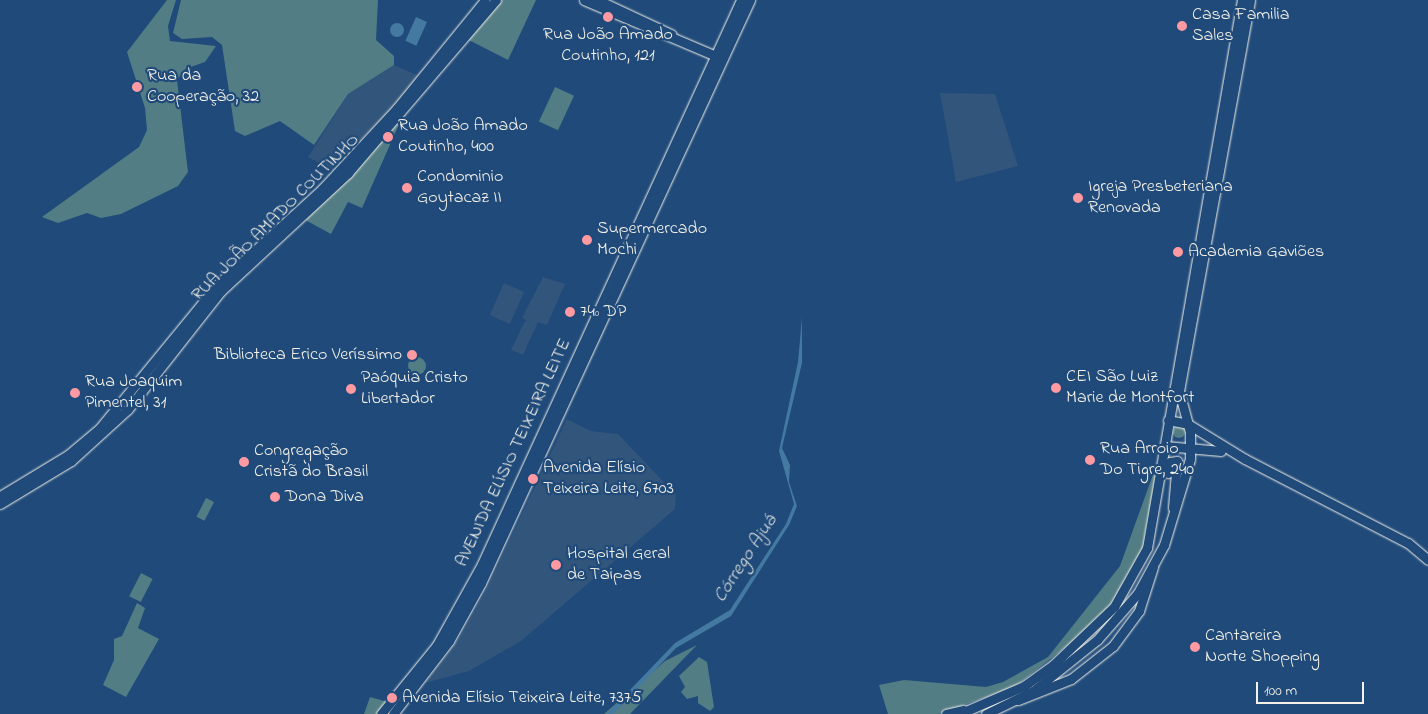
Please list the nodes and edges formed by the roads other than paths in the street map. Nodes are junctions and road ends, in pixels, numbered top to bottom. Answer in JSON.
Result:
{"nodes":[{"id":1,"x":485,"y":0,"type":"edge"},
{"id":2,"x":496,"y":0,"type":"edge"},
{"id":3,"x":584,"y":0,"type":"edge"},
{"id":4,"x":598,"y":0,"type":"edge"},
{"id":5,"x":741,"y":0,"type":"edge"},
{"id":6,"x":750,"y":0,"type":"edge"},
{"id":7,"x":1242,"y":0,"type":"edge"},
{"id":8,"x":1250,"y":0,"type":"edge"},
{"id":9,"x":717,"y":54,"type":"junction"},
{"id":10,"x":1168,"y":420,"type":"junction"},
{"id":11,"x":1188,"y":424,"type":"junction"},
{"id":12,"x":1165,"y":446,"type":"junction"},
{"id":13,"x":1190,"y":449,"type":"junction"},
{"id":14,"x":0,"y":496,"type":"edge"},
{"id":15,"x":1320,"y":496,"type":"junction"},
{"id":16,"x":0,"y":504,"type":"edge"},
{"id":17,"x":1153,"y":518,"type":"junction"},
{"id":18,"x":1172,"y":524,"type":"junction"},
{"id":19,"x":1428,"y":560,"type":"edge"},
{"id":20,"x":1153,"y":567,"type":"junction"},
{"id":21,"x":1016,"y":701,"type":"junction"},
{"id":22,"x":963,"y":712,"type":"edge"},
{"id":23,"x":381,"y":714,"type":"edge"},
{"id":24,"x":394,"y":714,"type":"edge"},
{"id":25,"x":946,"y":714,"type":"edge"},
{"id":26,"x":986,"y":714,"type":"edge"}],
"edges":[{"from":1,"to":14,"type":"main road","name":"RUA JOÃO AMADO COUTINHO"},
{"from":2,"to":16,"type":"main road","name":"RUA JOÃO AMADO COUTINHO"},
{"from":3,"to":9,"type":"main road"},
{"from":4,"to":9,"type":"main road"},
{"from":5,"to":9,"type":"main road","name":"AVENIDA ELÍSIO TEIXEIRA LEITE"},
{"from":6,"to":24,"type":"main road","name":"AVENIDA ELÍSIO TEIXEIRA LEITE"},
{"from":7,"to":10,"type":"main road"},
{"from":8,"to":11,"type":"main road"},
{"from":9,"to":23,"type":"main road","name":"AVENIDA ELÍSIO TEIXEIRA LEITE"},
{"from":10,"to":11,"type":"main road"},
{"from":10,"to":12,"type":"main road"},
{"from":11,"to":13,"type":"main road"},
{"from":11,"to":15,"type":"main road"},
{"from":12,"to":13,"type":"main road"},
{"from":12,"to":17,"type":"main road"},
{"from":13,"to":15,"type":"main road"},
{"from":13,"to":18,"type":"main road"},
{"from":15,"to":19,"type":"main road"},
{"from":17,"to":18,"type":"main road"},
{"from":17,"to":22,"type":"main road"},
{"from":18,"to":20,"type":"main road"},
{"from":20,"to":21,"type":"main road"},
{"from":20,"to":21,"type":"main road"},
{"from":21,"to":26,"type":"main road"},
{"from":22,"to":25,"type":"main road"}]}
